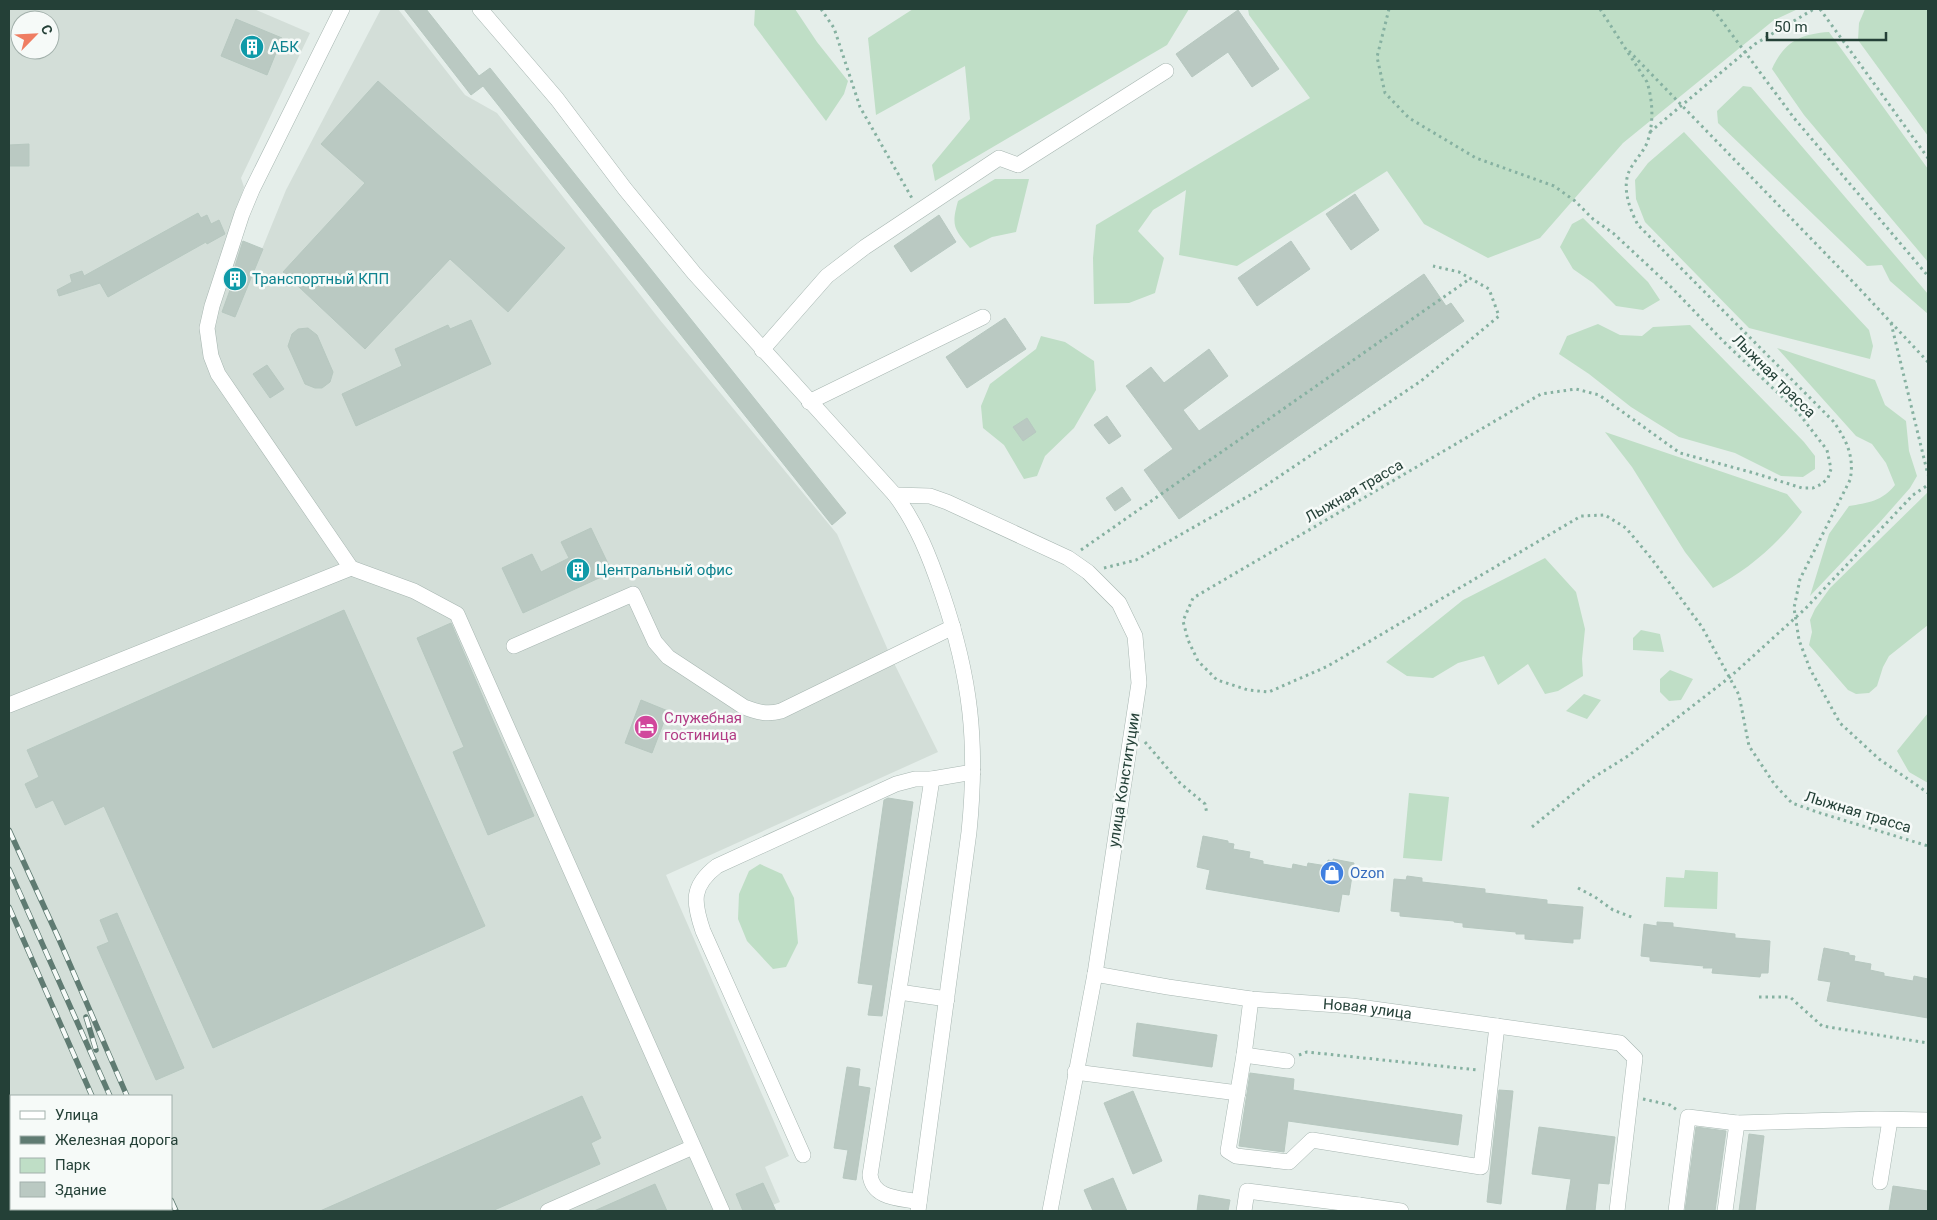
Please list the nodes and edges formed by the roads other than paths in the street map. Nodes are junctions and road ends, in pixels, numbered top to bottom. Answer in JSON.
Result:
{"nodes":[{"id":1,"x":342,"y":9,"type":"edge"},
{"id":2,"x":480,"y":9,"type":"edge"},
{"id":3,"x":1166,"y":71,"type":"dead end"},
{"id":4,"x":983,"y":317,"type":"dead end"},
{"id":5,"x":762,"y":350,"type":"junction"},
{"id":6,"x":810,"y":402,"type":"junction"},
{"id":7,"x":895,"y":494,"type":"junction"},
{"id":8,"x":351,"y":568,"type":"junction"},
{"id":9,"x":953,"y":627,"type":"junction"},
{"id":10,"x":514,"y":646,"type":"dead end"},
{"id":11,"x":9,"y":705,"type":"edge"},
{"id":12,"x":973,"y":772,"type":"junction"},
{"id":13,"x":932,"y":779,"type":"junction"},
{"id":14,"x":1095,"y":974,"type":"junction"},
{"id":15,"x":899,"y":992,"type":"junction"},
{"id":16,"x":947,"y":999,"type":"junction"},
{"id":17,"x":1251,"y":1000,"type":"junction"},
{"id":18,"x":1497,"y":1026,"type":"junction"},
{"id":19,"x":1244,"y":1055,"type":"junction"},
{"id":20,"x":1287,"y":1061,"type":"road end"},
{"id":21,"x":1075,"y":1072,"type":"junction"},
{"id":22,"x":1238,"y":1093,"type":"junction"},
{"id":23,"x":1883,"y":1120,"type":"junction"},
{"id":24,"x":1928,"y":1120,"type":"edge"},
{"id":25,"x":1737,"y":1123,"type":"junction"},
{"id":26,"x":693,"y":1147,"type":"junction"},
{"id":27,"x":803,"y":1155,"type":"dead end"},
{"id":28,"x":1880,"y":1182,"type":"dead end"},
{"id":29,"x":918,"y":1206,"type":"edge"},
{"id":30,"x":1358,"y":1208,"type":"edge"},
{"id":31,"x":548,"y":1211,"type":"edge"},
{"id":32,"x":722,"y":1211,"type":"edge"},
{"id":33,"x":1050,"y":1211,"type":"edge"},
{"id":34,"x":1244,"y":1211,"type":"edge"},
{"id":35,"x":1401,"y":1211,"type":"edge"},
{"id":36,"x":1618,"y":1211,"type":"edge"},
{"id":37,"x":1676,"y":1211,"type":"edge"},
{"id":38,"x":1725,"y":1211,"type":"edge"}],
"edges":[{"from":1,"to":8,"type":"street"},
{"from":2,"to":5,"type":"street"},
{"from":3,"to":5,"type":"street"},
{"from":4,"to":6,"type":"street"},
{"from":5,"to":6,"type":"street"},
{"from":6,"to":7,"type":"street"},
{"from":7,"to":9,"type":"street"},
{"from":7,"to":14,"type":"street","name":"улица Конституции"},
{"from":8,"to":11,"type":"street"},
{"from":8,"to":26,"type":"street"},
{"from":9,"to":10,"type":"street"},
{"from":9,"to":12,"type":"street"},
{"from":12,"to":13,"type":"street"},
{"from":12,"to":16,"type":"street"},
{"from":13,"to":15,"type":"street"},
{"from":13,"to":27,"type":"street"},
{"from":14,"to":17,"type":"street","name":"Новая улица"},
{"from":14,"to":21,"type":"street","name":"улица Конституции"},
{"from":15,"to":16,"type":"street"},
{"from":15,"to":29,"type":"street"},
{"from":16,"to":29,"type":"street"},
{"from":17,"to":18,"type":"street","name":"Новая улица"},
{"from":17,"to":19,"type":"street"},
{"from":18,"to":22,"type":"street"},
{"from":18,"to":36,"type":"street","name":"Новая улица"},
{"from":19,"to":20,"type":"street"},
{"from":19,"to":22,"type":"street"},
{"from":21,"to":22,"type":"street"},
{"from":21,"to":33,"type":"street","name":"улица Конституции"},
{"from":23,"to":24,"type":"street"},
{"from":23,"to":25,"type":"street"},
{"from":23,"to":28,"type":"street"},
{"from":25,"to":37,"type":"street"},
{"from":25,"to":38,"type":"street"},
{"from":26,"to":31,"type":"street"},
{"from":26,"to":32,"type":"street"},
{"from":30,"to":34,"type":"street"},
{"from":30,"to":35,"type":"street"}]}
